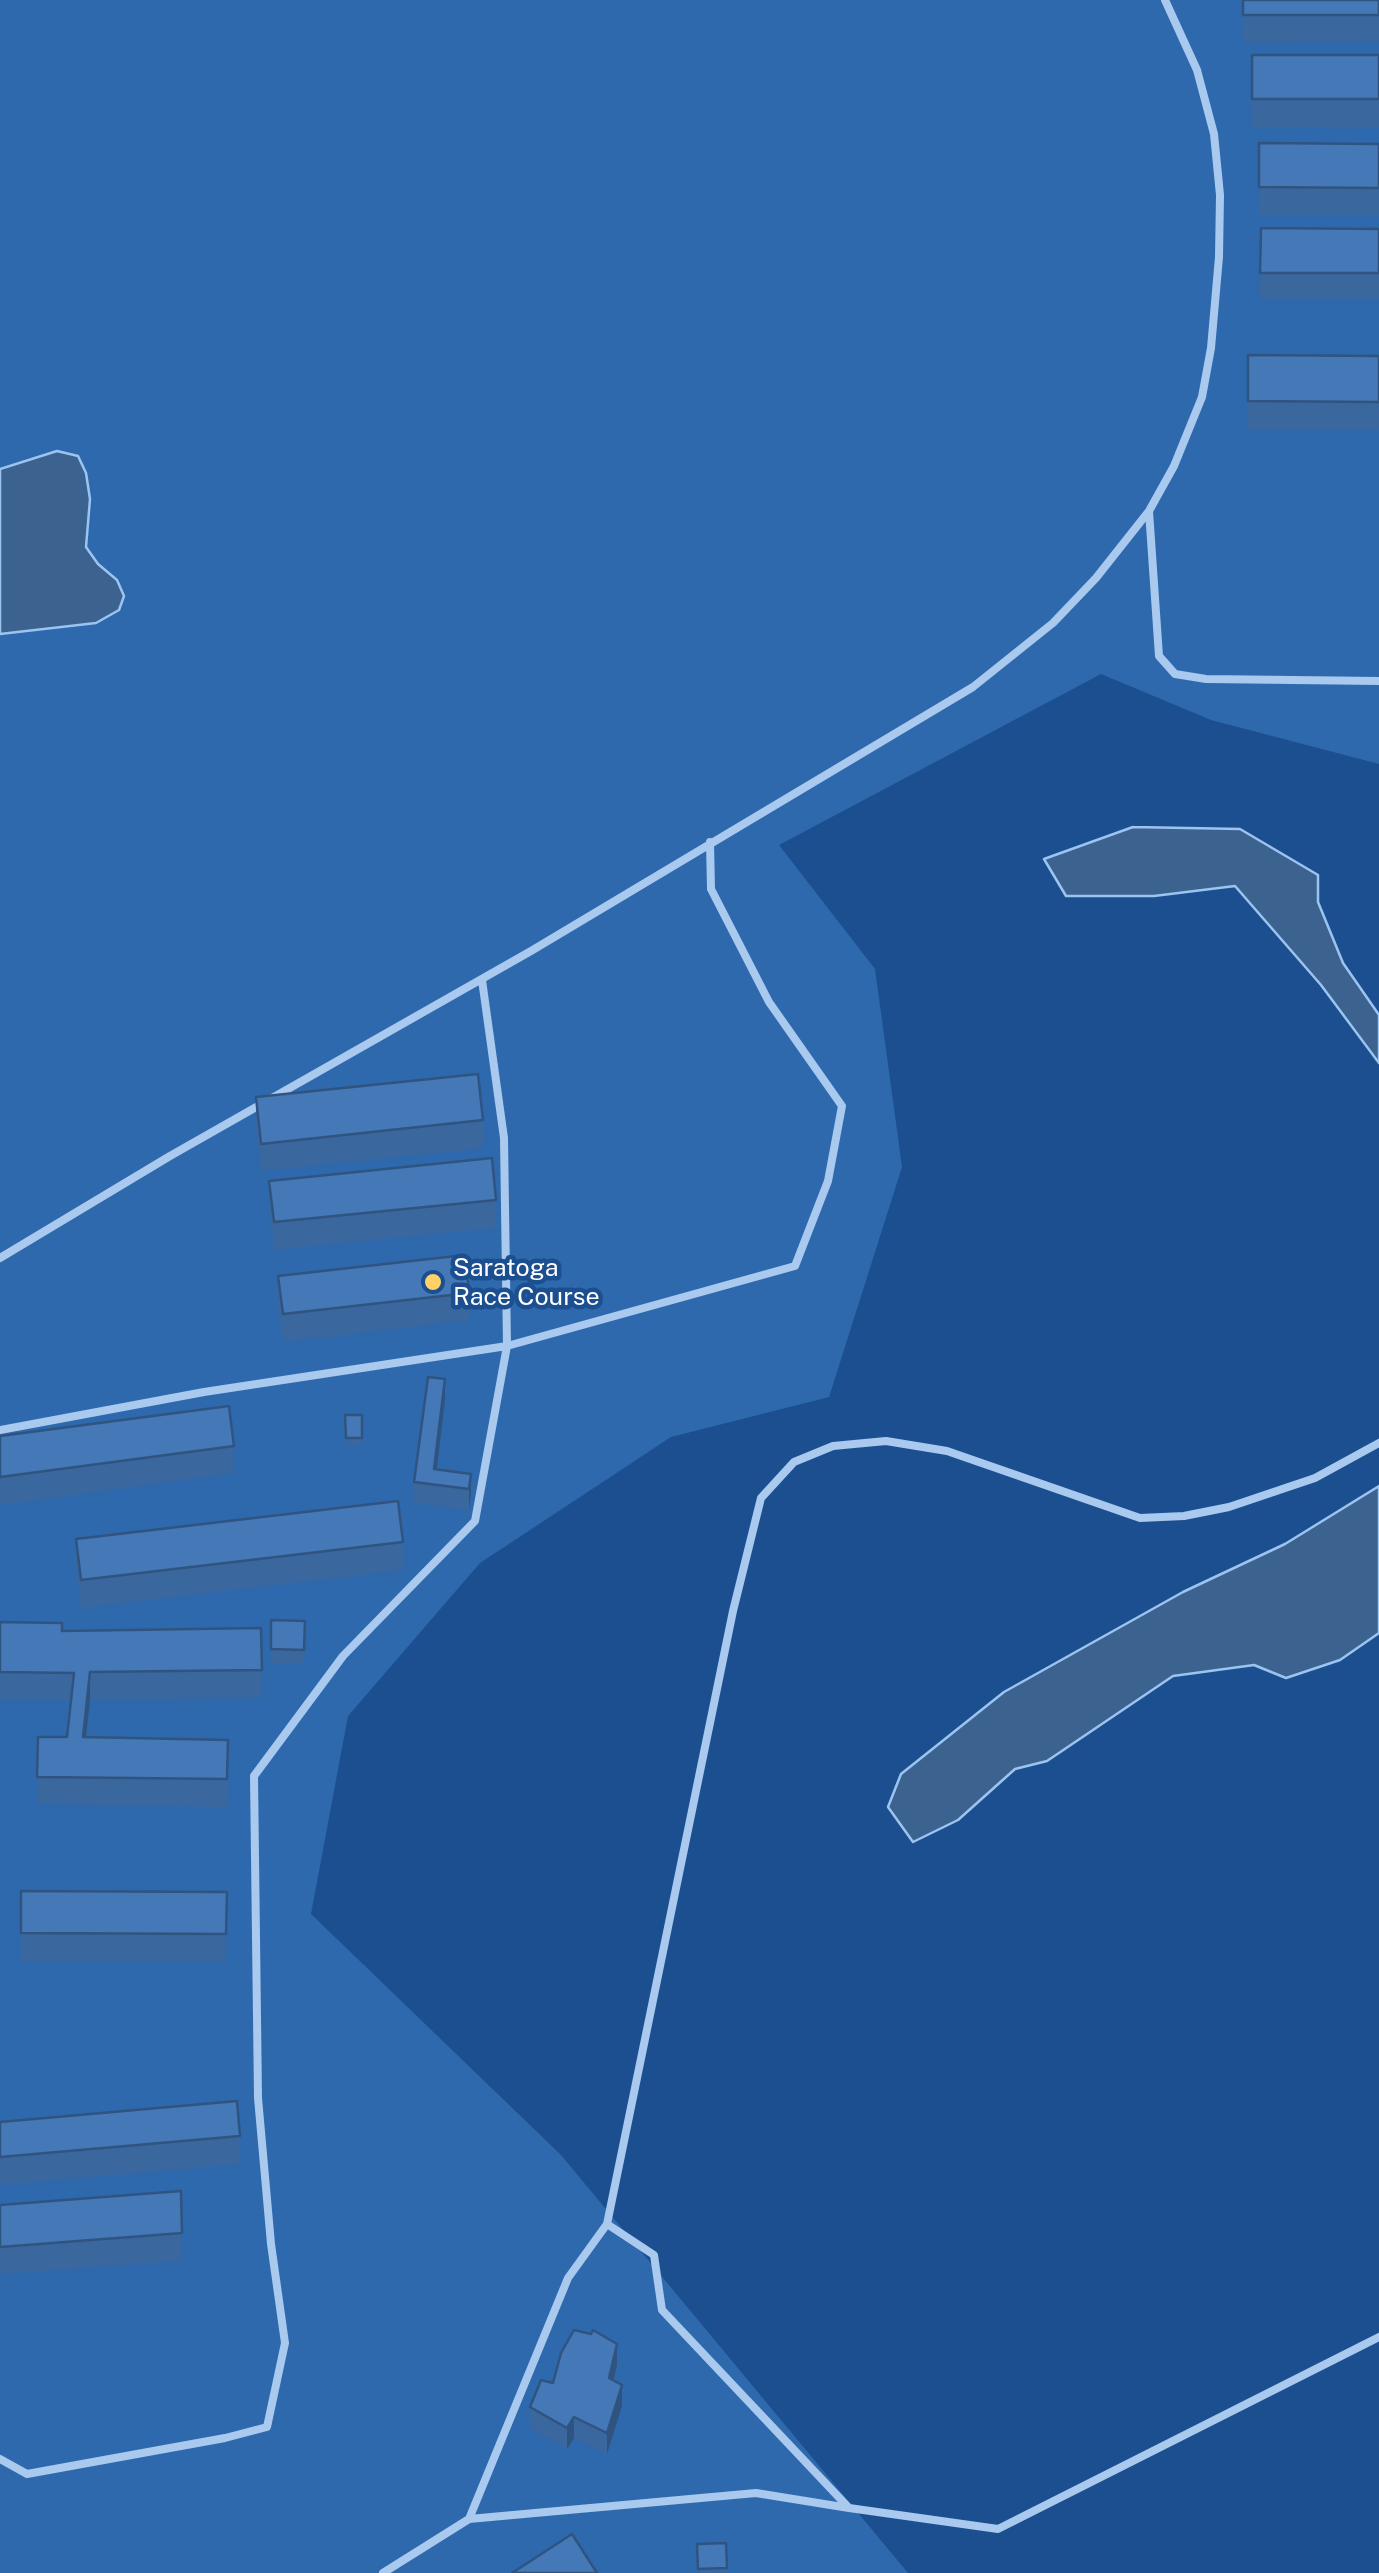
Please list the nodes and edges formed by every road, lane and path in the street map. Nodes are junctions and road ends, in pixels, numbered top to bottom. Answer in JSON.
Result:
{"nodes":[{"id":1,"x":1165,"y":0,"type":"edge"},
{"id":2,"x":1149,"y":511,"type":"junction"},
{"id":3,"x":1379,"y":681,"type":"edge"},
{"id":4,"x":710,"y":842,"type":"junction"},
{"id":5,"x":482,"y":980,"type":"junction"},
{"id":6,"x":0,"y":1258,"type":"edge"},
{"id":7,"x":507,"y":1346,"type":"junction"},
{"id":8,"x":0,"y":1430,"type":"edge"},
{"id":9,"x":1379,"y":1443,"type":"edge"},
{"id":10,"x":608,"y":2224,"type":"junction"},
{"id":11,"x":1379,"y":2337,"type":"edge"},
{"id":12,"x":0,"y":2459,"type":"edge"},
{"id":13,"x":849,"y":2508,"type":"junction"},
{"id":14,"x":470,"y":2519,"type":"junction"},
{"id":15,"x":383,"y":2573,"type":"edge"}],
"edges":[{"from":1,"to":2,"type":"lane"},
{"from":2,"to":3,"type":"lane"},
{"from":2,"to":4,"type":"lane"},
{"from":4,"to":5,"type":"lane"},
{"from":4,"to":7,"type":"lane"},
{"from":5,"to":6,"type":"lane"},
{"from":5,"to":7,"type":"lane"},
{"from":7,"to":8,"type":"lane"},
{"from":7,"to":12,"type":"lane"},
{"from":9,"to":10,"type":"lane"},
{"from":10,"to":13,"type":"lane"},
{"from":10,"to":14,"type":"lane"},
{"from":11,"to":13,"type":"lane"},
{"from":13,"to":14,"type":"lane"},
{"from":14,"to":15,"type":"lane"}]}
